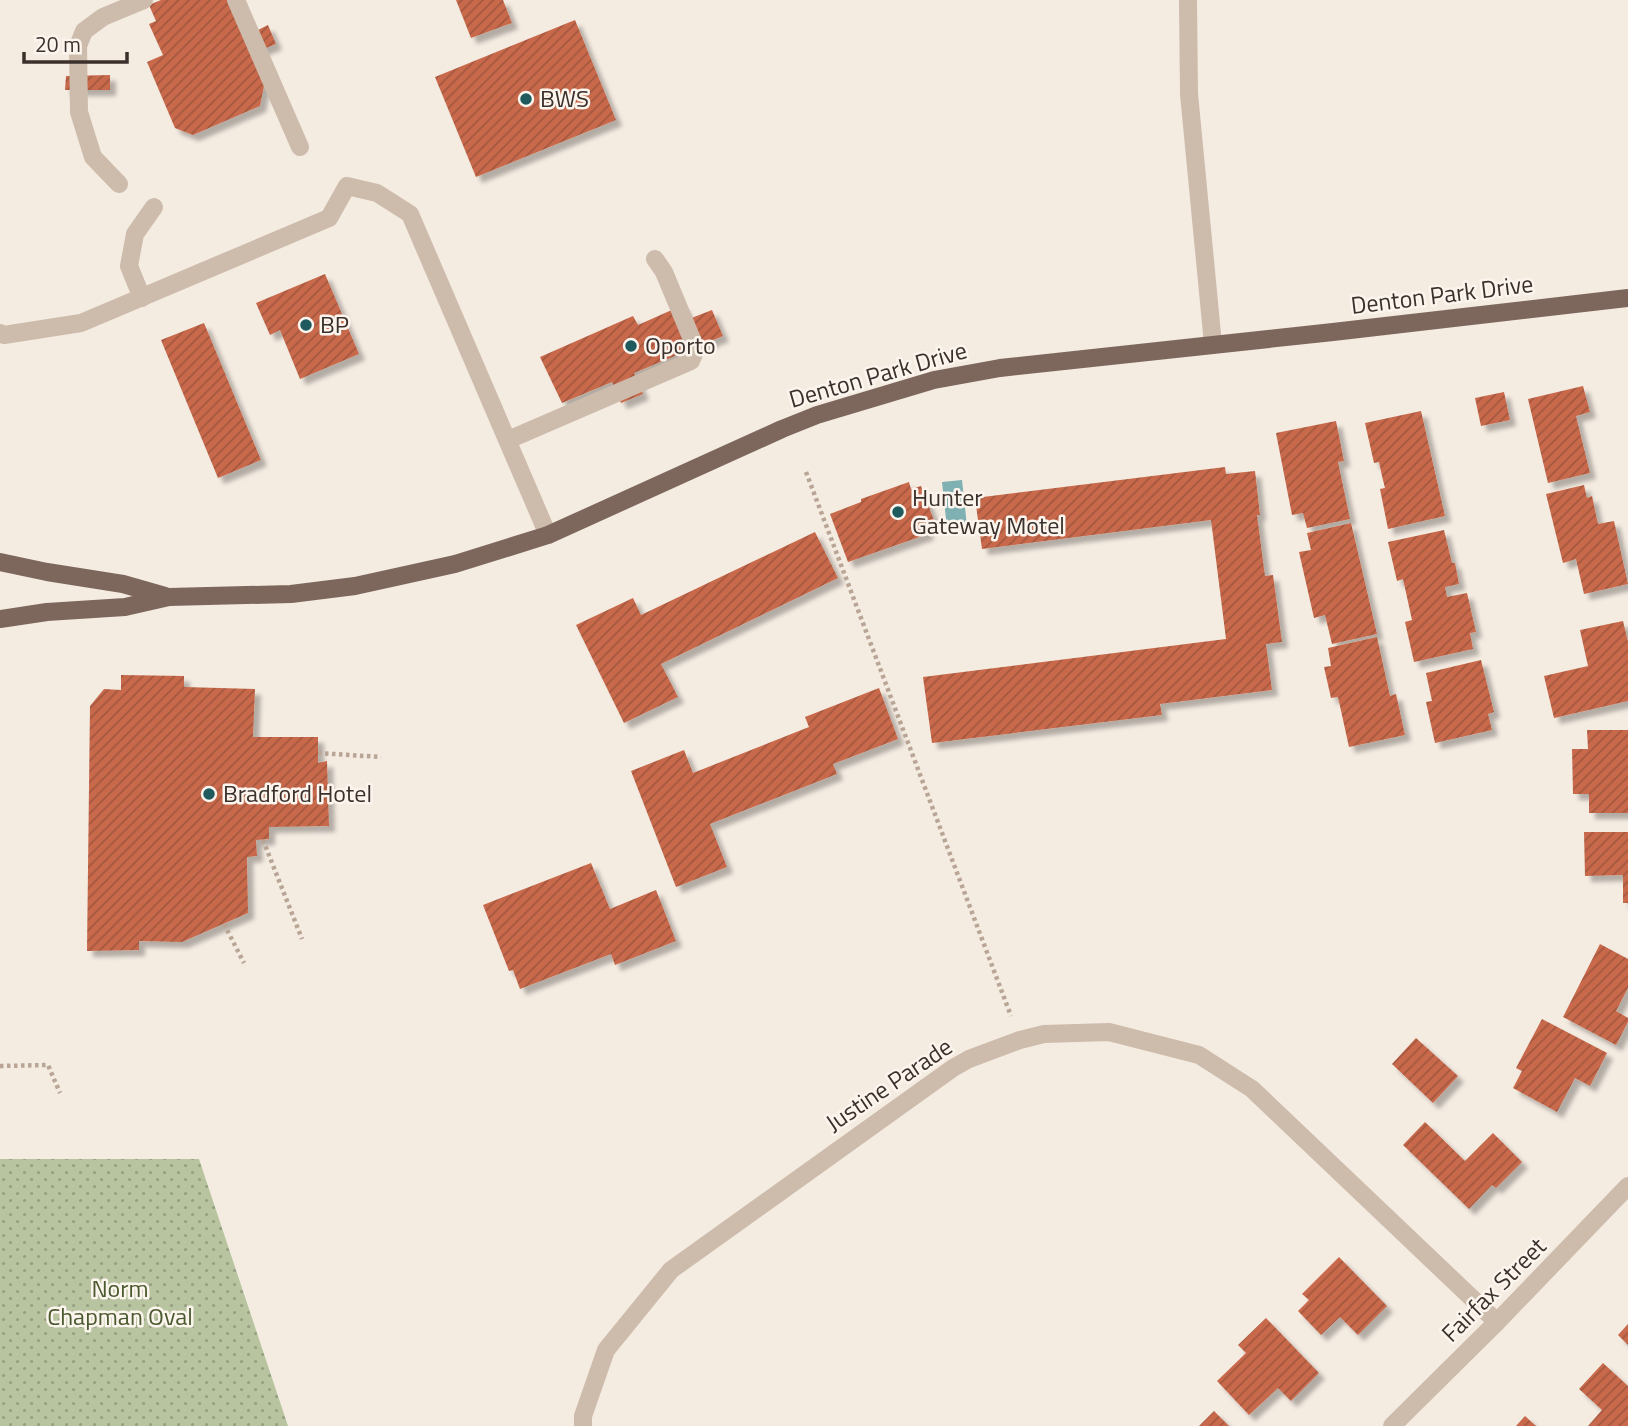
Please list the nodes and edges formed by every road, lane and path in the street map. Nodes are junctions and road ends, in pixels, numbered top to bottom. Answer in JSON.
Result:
{"nodes":[{"id":1,"x":144,"y":0,"type":"edge"},
{"id":2,"x":236,"y":0,"type":"edge"},
{"id":3,"x":1188,"y":0,"type":"edge"},
{"id":4,"x":299,"y":147,"type":"dead end"},
{"id":5,"x":119,"y":184,"type":"dead end"},
{"id":6,"x":154,"y":207,"type":"dead end"},
{"id":7,"x":655,"y":259,"type":"dead end"},
{"id":8,"x":142,"y":298,"type":"junction"},
{"id":9,"x":1628,"y":298,"type":"edge"},
{"id":10,"x":0,"y":333,"type":"edge"},
{"id":11,"x":1213,"y":344,"type":"junction"},
{"id":12,"x":508,"y":440,"type":"junction"},
{"id":13,"x":806,"y":472,"type":"dead end"},
{"id":14,"x":548,"y":535,"type":"junction"},
{"id":15,"x":0,"y":562,"type":"edge"},
{"id":16,"x":169,"y":597,"type":"junction"},
{"id":17,"x":0,"y":619,"type":"edge"},
{"id":18,"x":318,"y":753,"type":"dead end"},
{"id":19,"x":382,"y":757,"type":"dead end"},
{"id":20,"x":263,"y":839,"type":"dead end"},
{"id":21,"x":224,"y":924,"type":"dead end"},
{"id":22,"x":302,"y":939,"type":"dead end"},
{"id":23,"x":244,"y":963,"type":"dead end"},
{"id":24,"x":1020,"y":1040,"type":"junction"},
{"id":25,"x":0,"y":1066,"type":"edge"},
{"id":26,"x":60,"y":1093,"type":"dead end"},
{"id":27,"x":1628,"y":1186,"type":"edge"},
{"id":28,"x":1497,"y":1322,"type":"junction"},
{"id":29,"x":583,"y":1426,"type":"edge"},
{"id":30,"x":1392,"y":1426,"type":"edge"}],
"edges":[{"from":1,"to":5,"type":"street"},
{"from":2,"to":4,"type":"street"},
{"from":3,"to":11,"type":"street"},
{"from":6,"to":8,"type":"street"},
{"from":7,"to":12,"type":"street"},
{"from":8,"to":10,"type":"street"},
{"from":8,"to":12,"type":"street"},
{"from":9,"to":11,"type":"main road","name":"Denton Park Drive"},
{"from":11,"to":14,"type":"main road","name":"Denton Park Drive"},
{"from":12,"to":14,"type":"street"},
{"from":13,"to":24,"type":"path"},
{"from":14,"to":16,"type":"main road","name":"Denton Park Drive"},
{"from":15,"to":16,"type":"main road","name":"Denton Park Drive"},
{"from":16,"to":17,"type":"main road","name":"Denton Park Drive"},
{"from":18,"to":19,"type":"path"},
{"from":20,"to":22,"type":"path"},
{"from":21,"to":23,"type":"path"},
{"from":24,"to":28,"type":"street","name":"Justine Parade"},
{"from":24,"to":29,"type":"street","name":"Justine Parade"},
{"from":25,"to":26,"type":"path"},
{"from":27,"to":28,"type":"street","name":"Fairfax Street"},
{"from":28,"to":30,"type":"street","name":"Fairfax Street"}]}
